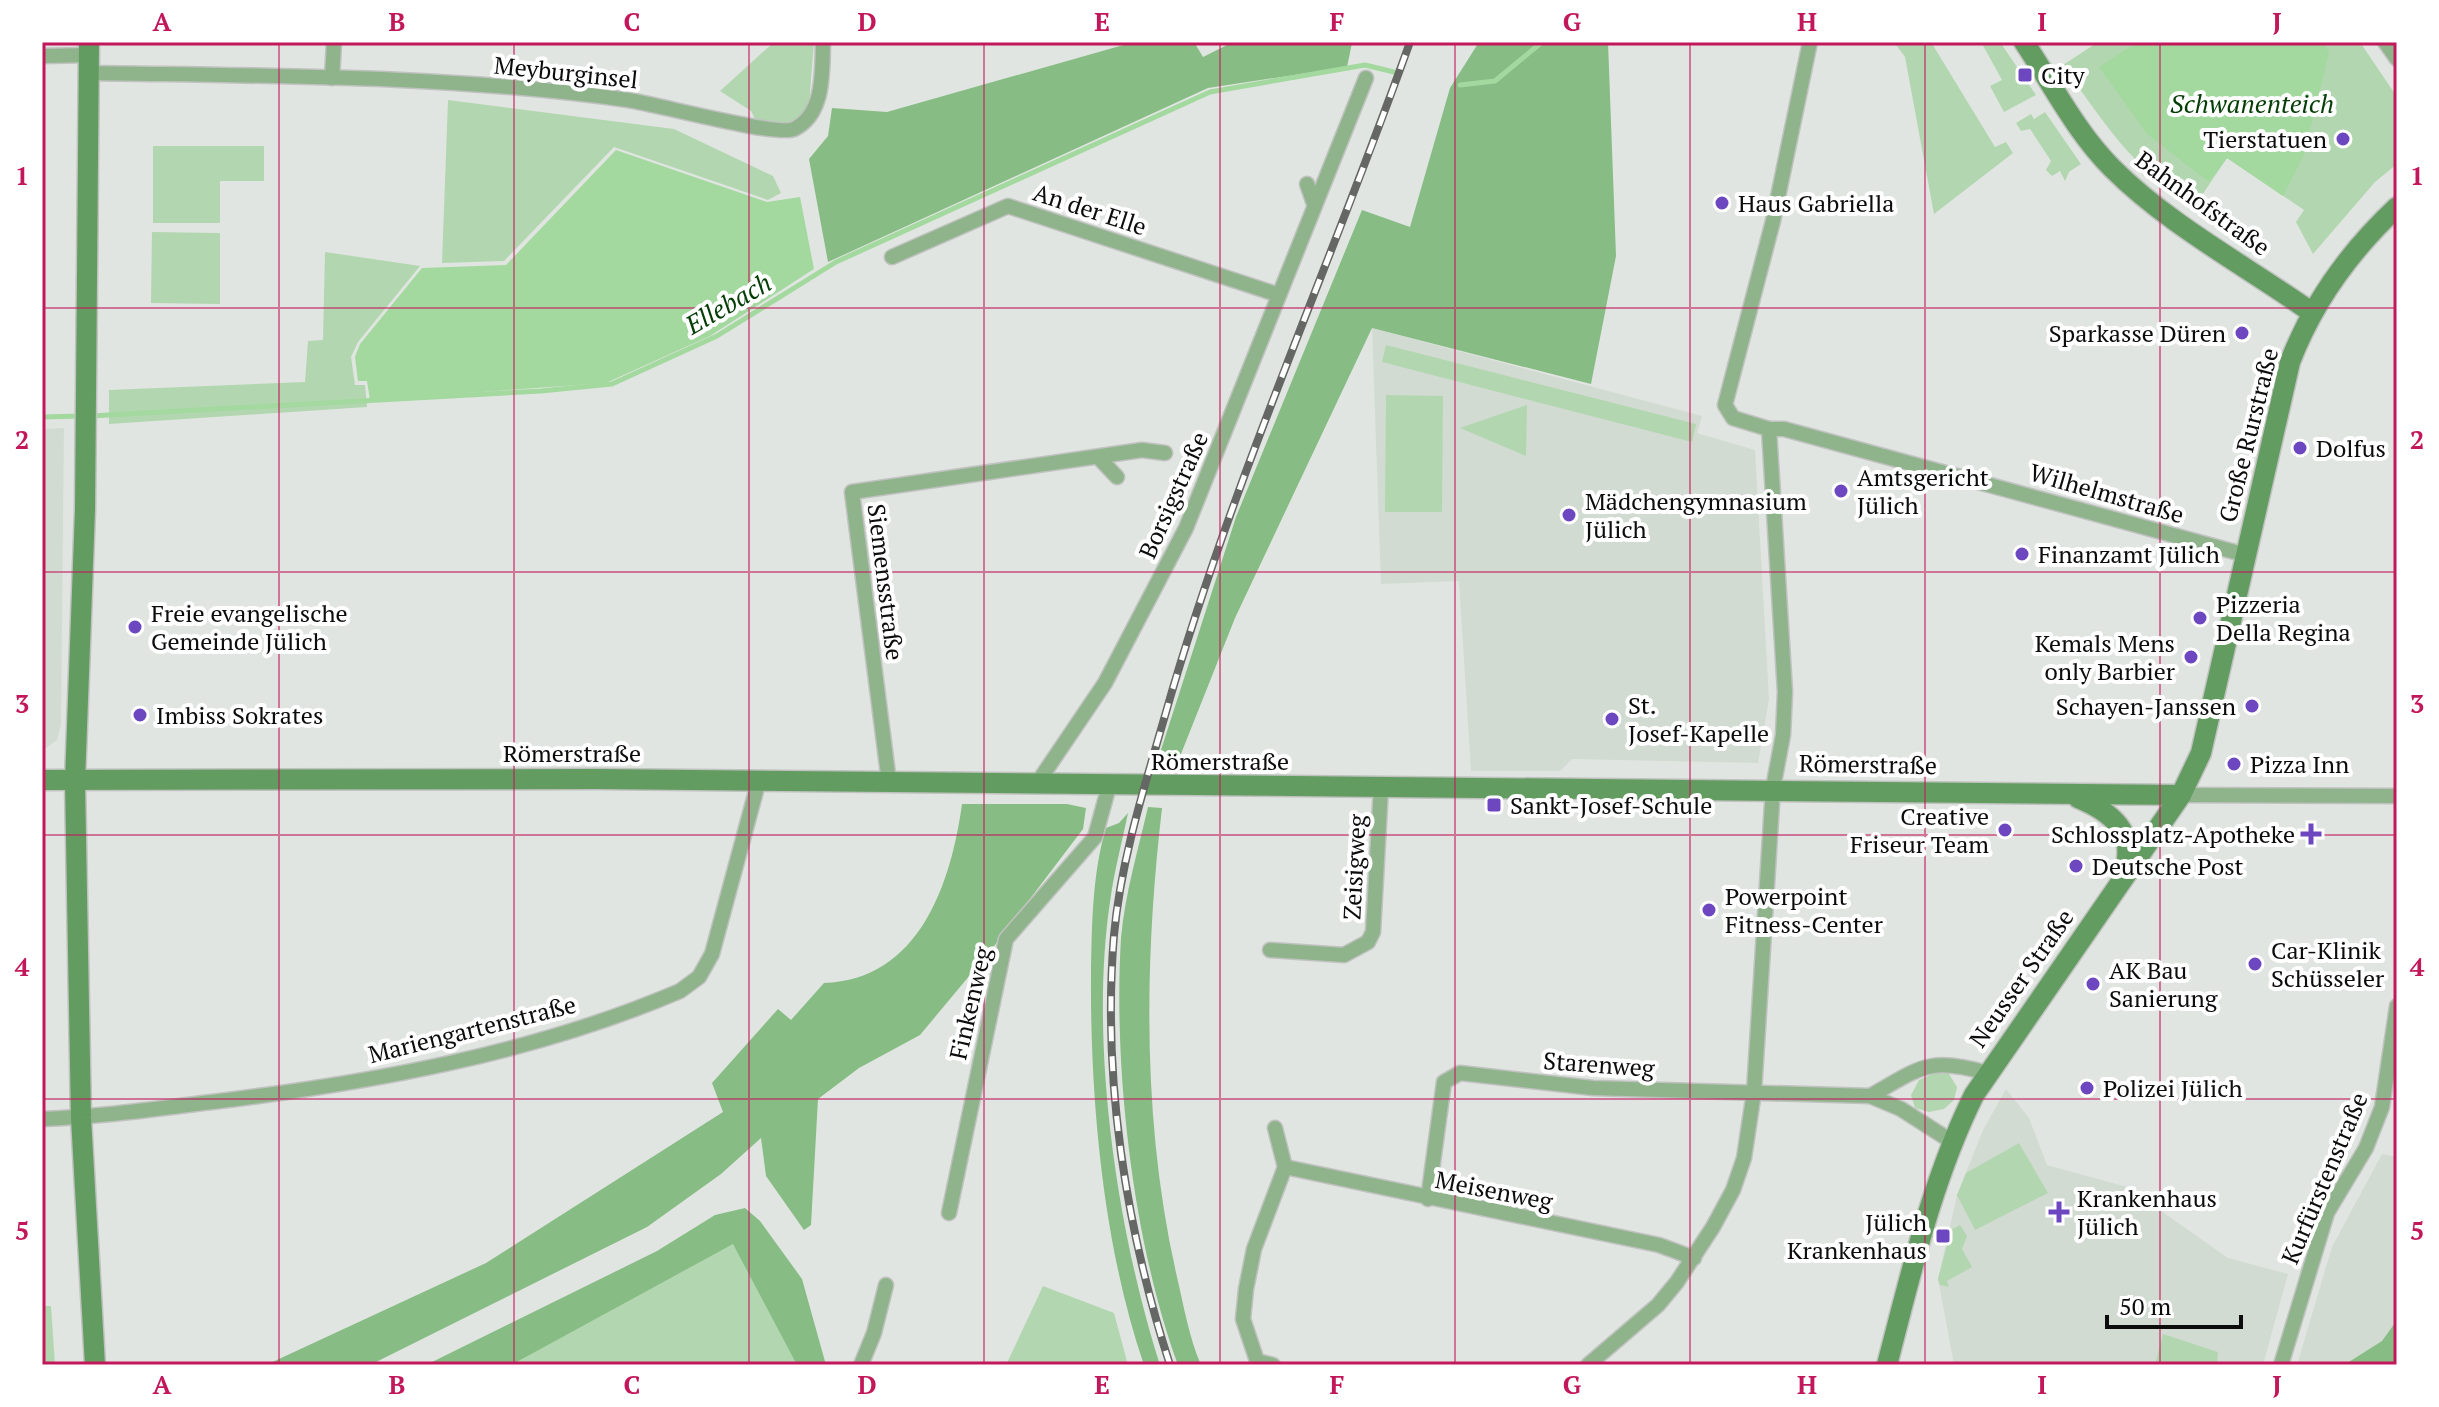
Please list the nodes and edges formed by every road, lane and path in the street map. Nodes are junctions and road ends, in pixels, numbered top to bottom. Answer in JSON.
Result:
{"nodes":[{"id":1,"x":334,"y":42,"type":"edge"},
{"id":2,"x":823,"y":42,"type":"edge"},
{"id":3,"x":1810,"y":42,"type":"edge"},
{"id":4,"x":2024,"y":42,"type":"edge"},
{"id":5,"x":2385,"y":42,"type":"edge"},
{"id":6,"x":42,"y":56,"type":"edge"},
{"id":7,"x":89,"y":57,"type":"edge"},
{"id":8,"x":2397,"y":59,"type":"edge"},
{"id":9,"x":332,"y":78,"type":"junction"},
{"id":10,"x":1366,"y":78,"type":"dead end"},
{"id":11,"x":1307,"y":184,"type":"dead end"},
{"id":12,"x":1314,"y":204,"type":"junction"},
{"id":13,"x":2397,"y":207,"type":"edge"},
{"id":14,"x":892,"y":257,"type":"dead end"},
{"id":15,"x":1279,"y":295,"type":"junction"},
{"id":16,"x":2311,"y":312,"type":"junction"},
{"id":17,"x":1769,"y":429,"type":"junction"},
{"id":18,"x":1165,"y":453,"type":"dead end"},
{"id":19,"x":1099,"y":458,"type":"junction"},
{"id":20,"x":1117,"y":477,"type":"dead end"},
{"id":21,"x":2246,"y":555,"type":"junction"},
{"id":22,"x":42,"y":780,"type":"edge"},
{"id":23,"x":759,"y":780,"type":"junction"},
{"id":24,"x":75,"y":781,"type":"junction"},
{"id":25,"x":889,"y":782,"type":"junction"},
{"id":26,"x":1036,"y":785,"type":"junction"},
{"id":27,"x":1109,"y":786,"type":"junction"},
{"id":28,"x":1381,"y":787,"type":"junction"},
{"id":29,"x":1773,"y":788,"type":"junction"},
{"id":30,"x":2067,"y":794,"type":"junction"},
{"id":31,"x":2181,"y":795,"type":"junction"},
{"id":32,"x":2397,"y":796,"type":"edge"},
{"id":33,"x":2120,"y":882,"type":"junction"},
{"id":34,"x":1270,"y":950,"type":"dead end"},
{"id":35,"x":2397,"y":1006,"type":"edge"},
{"id":36,"x":1987,"y":1073,"type":"junction"},
{"id":37,"x":1754,"y":1092,"type":"junction"},
{"id":38,"x":1870,"y":1096,"type":"junction"},
{"id":39,"x":81,"y":1118,"type":"junction"},
{"id":40,"x":42,"y":1119,"type":"edge"},
{"id":41,"x":1275,"y":1128,"type":"dead end"},
{"id":42,"x":1951,"y":1141,"type":"junction"},
{"id":43,"x":1285,"y":1167,"type":"junction"},
{"id":44,"x":1428,"y":1199,"type":"junction"},
{"id":45,"x":949,"y":1213,"type":"dead end"},
{"id":46,"x":1694,"y":1258,"type":"junction"},
{"id":47,"x":886,"y":1285,"type":"dead end"},
{"id":48,"x":95,"y":1365,"type":"edge"},
{"id":49,"x":861,"y":1365,"type":"edge"},
{"id":50,"x":1273,"y":1365,"type":"edge"},
{"id":51,"x":1588,"y":1365,"type":"edge"},
{"id":52,"x":1887,"y":1365,"type":"edge"},
{"id":53,"x":2281,"y":1365,"type":"edge"}],
"edges":[{"from":1,"to":9,"type":"street"},
{"from":2,"to":9,"type":"street","name":"Meyburginsel"},
{"from":3,"to":17,"type":"street","name":"Wilhelmstraße"},
{"from":4,"to":16,"type":"main road","name":"Bahnhofstraße"},
{"from":5,"to":8,"type":"street"},
{"from":6,"to":7,"type":"street","name":"Meyburginsel"},
{"from":7,"to":9,"type":"street","name":"Meyburginsel"},
{"from":7,"to":24,"type":"main road"},
{"from":10,"to":12,"type":"street","name":"Borsigstraße"},
{"from":11,"to":12,"type":"street"},
{"from":12,"to":15,"type":"street","name":"Borsigstraße"},
{"from":13,"to":16,"type":"main road","name":"Große Rurstraße"},
{"from":14,"to":15,"type":"street","name":"An der Elle"},
{"from":15,"to":26,"type":"street","name":"Borsigstraße"},
{"from":16,"to":21,"type":"main road","name":"Große Rurstraße"},
{"from":17,"to":21,"type":"street","name":"Wilhelmstraße"},
{"from":17,"to":29,"type":"street"},
{"from":18,"to":19,"type":"street","name":"Siemensstraße"},
{"from":19,"to":20,"type":"street"},
{"from":19,"to":25,"type":"street","name":"Siemensstraße"},
{"from":21,"to":31,"type":"main road","name":"Große Rurstraße"},
{"from":22,"to":24,"type":"main road","name":"Römerstraße"},
{"from":23,"to":24,"type":"main road","name":"Römerstraße"},
{"from":23,"to":25,"type":"main road","name":"Römerstraße"},
{"from":23,"to":39,"type":"street","name":"Mariengartenstraße"},
{"from":24,"to":39,"type":"main road"},
{"from":25,"to":26,"type":"main road","name":"Römerstraße"},
{"from":26,"to":27,"type":"main road","name":"Römerstraße"},
{"from":27,"to":28,"type":"main road","name":"Römerstraße"},
{"from":27,"to":45,"type":"street","name":"Finkenweg"},
{"from":28,"to":29,"type":"main road","name":"Römerstraße"},
{"from":28,"to":34,"type":"street","name":"Zeisigweg"},
{"from":29,"to":30,"type":"main road","name":"Römerstraße"},
{"from":29,"to":37,"type":"street"},
{"from":30,"to":31,"type":"main road","name":"Römerstraße"},
{"from":30,"to":33,"type":"main road"},
{"from":31,"to":32,"type":"street","name":"Römerstraße"},
{"from":31,"to":33,"type":"main road","name":"Neusser Straße"},
{"from":33,"to":36,"type":"main road","name":"Neusser Straße"},
{"from":35,"to":53,"type":"street","name":"Kurfürstenstraße"},
{"from":36,"to":38,"type":"street","name":"Neusser Straße"},
{"from":36,"to":42,"type":"main road","name":"Neusser Straße"},
{"from":37,"to":38,"type":"street"},
{"from":37,"to":44,"type":"street","name":"Starenweg"},
{"from":37,"to":46,"type":"street"},
{"from":38,"to":42,"type":"street"},
{"from":39,"to":40,"type":"street","name":"Mariengartenstraße"},
{"from":39,"to":48,"type":"main road"},
{"from":41,"to":43,"type":"street"},
{"from":42,"to":52,"type":"main road","name":"Neusser Straße"},
{"from":43,"to":44,"type":"street","name":"Meisenweg"},
{"from":43,"to":50,"type":"street"},
{"from":44,"to":46,"type":"street","name":"Meisenweg"},
{"from":46,"to":51,"type":"street"},
{"from":47,"to":49,"type":"street"}]}
